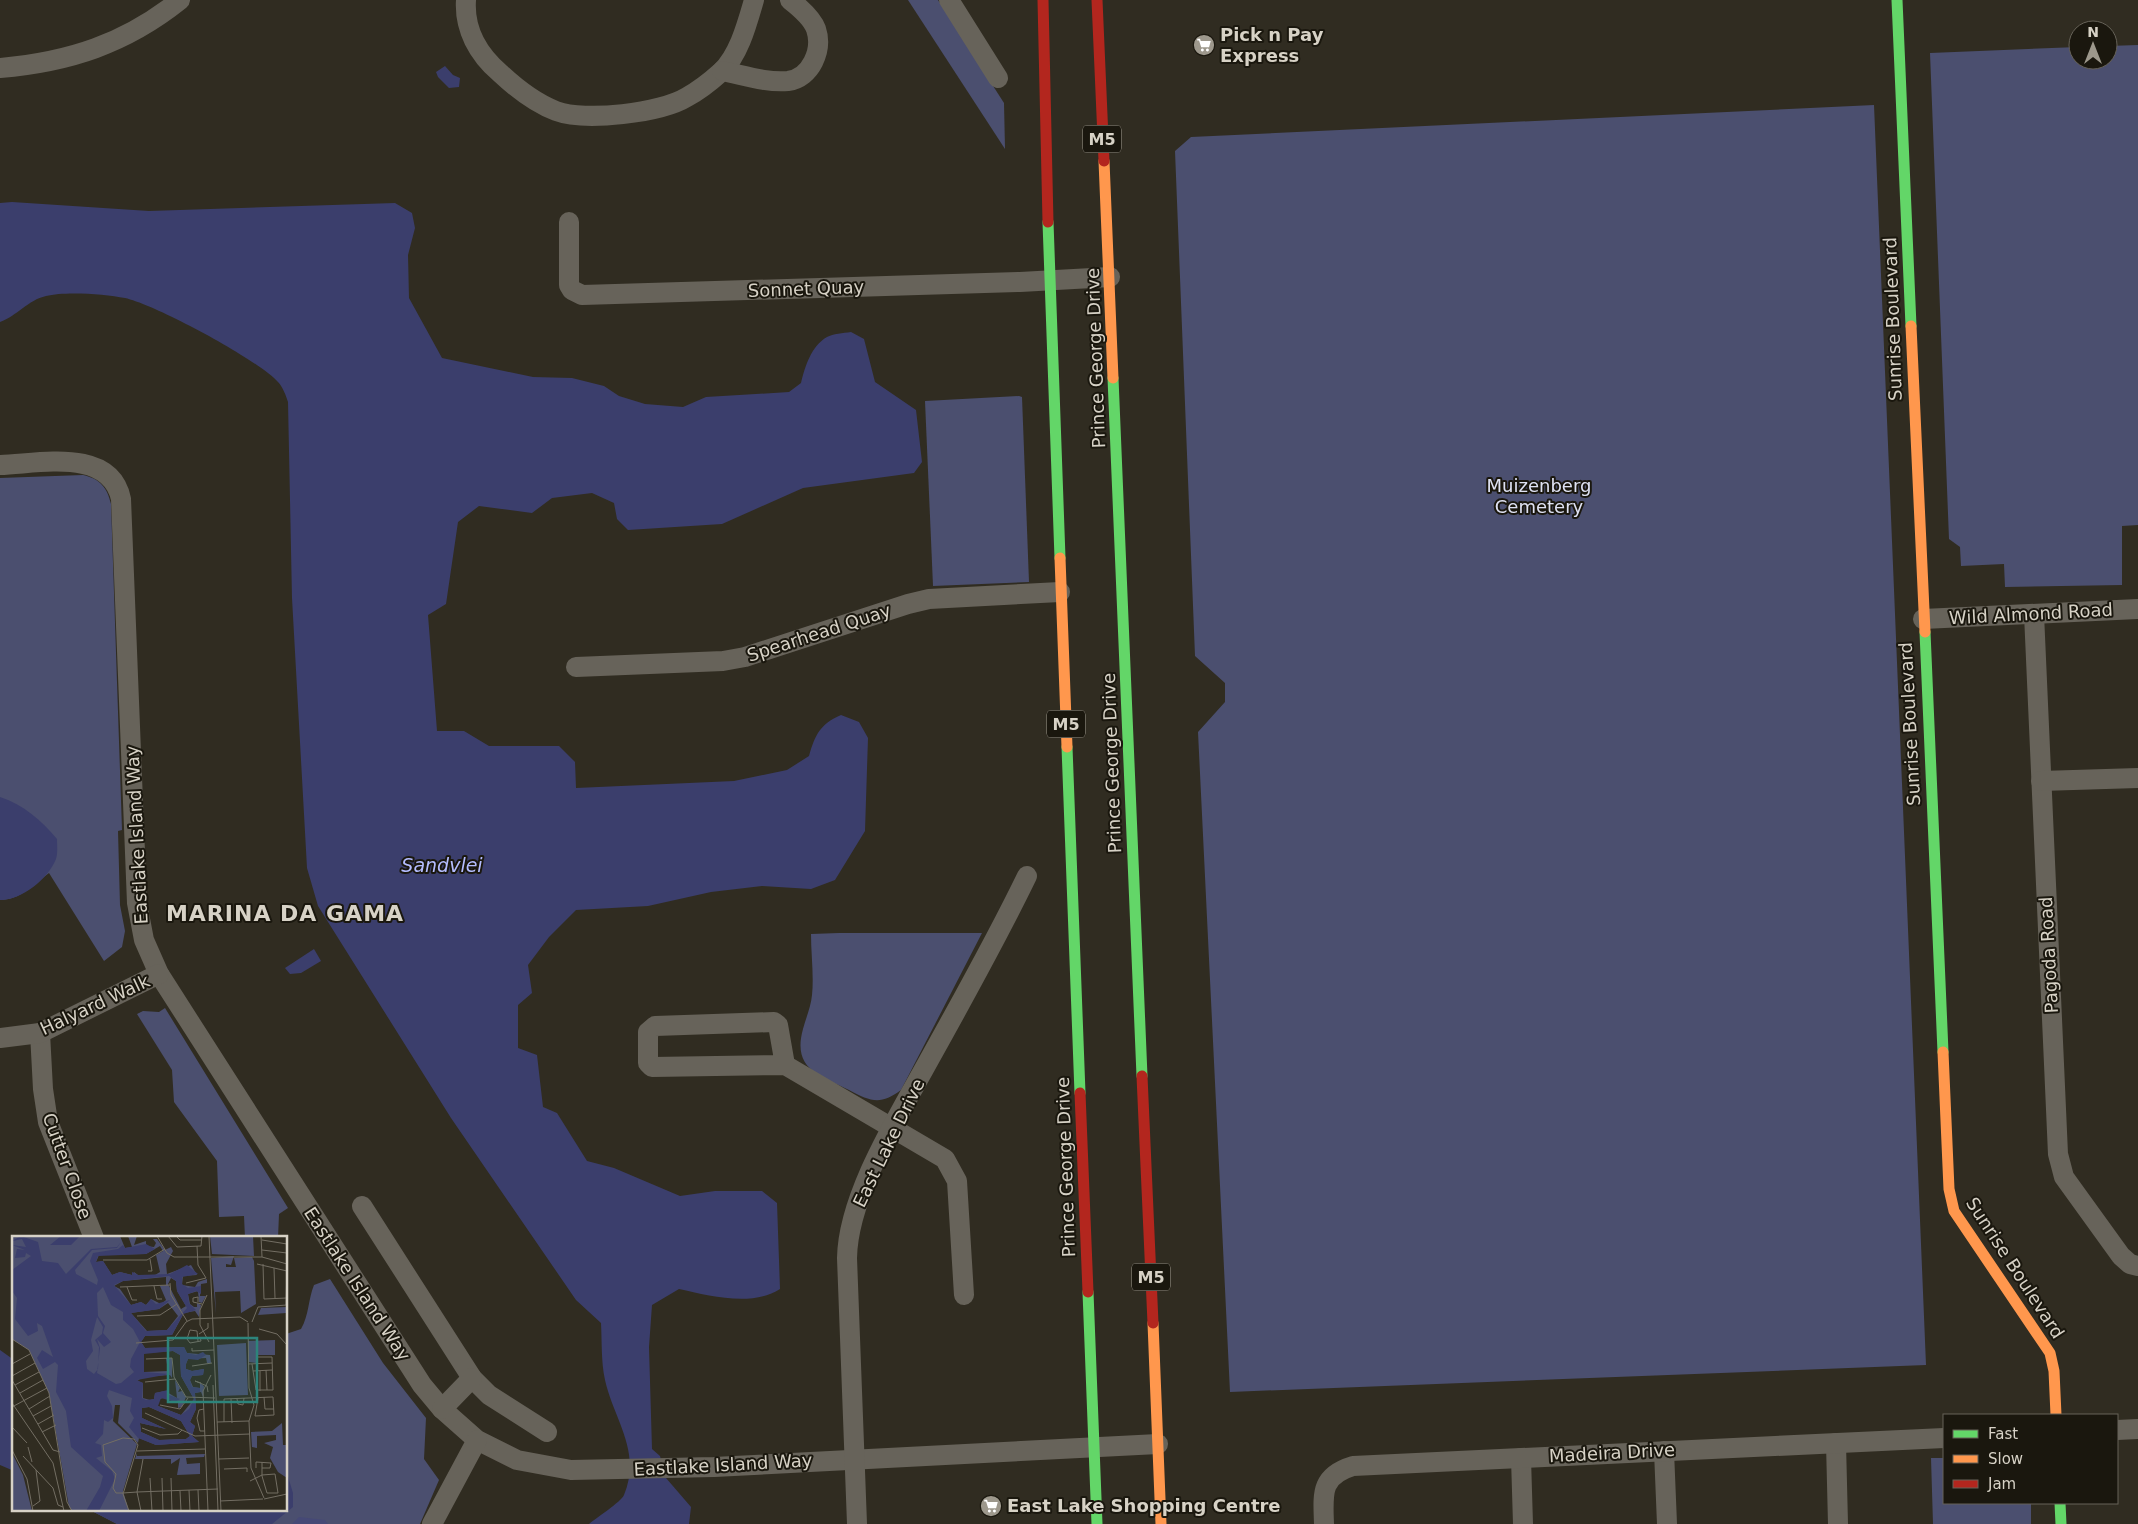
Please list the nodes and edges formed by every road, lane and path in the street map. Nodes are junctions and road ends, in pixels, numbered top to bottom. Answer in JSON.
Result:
{"nodes":[{"id":1,"x":180,"y":0,"type":"edge"},
{"id":2,"x":466,"y":0,"type":"edge"},
{"id":3,"x":754,"y":0,"type":"edge"},
{"id":4,"x":790,"y":0,"type":"edge"},
{"id":5,"x":949,"y":0,"type":"edge"},
{"id":6,"x":1043,"y":0,"type":"edge"},
{"id":7,"x":1097,"y":0,"type":"edge"},
{"id":8,"x":1897,"y":0,"type":"edge"},
{"id":9,"x":0,"y":68,"type":"edge"},
{"id":10,"x":722,"y":71,"type":"junction"},
{"id":11,"x":998,"y":78,"type":"dead end"},
{"id":12,"x":569,"y":222,"type":"dead end"},
{"id":13,"x":1110,"y":278,"type":"junction"},
{"id":14,"x":1049,"y":281,"type":"junction"},
{"id":15,"x":0,"y":465,"type":"edge"},
{"id":16,"x":1060,"y":592,"type":"junction"},
{"id":17,"x":2138,"y":609,"type":"edge"},
{"id":18,"x":2034,"y":614,"type":"junction"},
{"id":19,"x":1923,"y":619,"type":"junction"},
{"id":20,"x":576,"y":667,"type":"dead end"},
{"id":21,"x":2138,"y":778,"type":"edge"},
{"id":22,"x":2041,"y":781,"type":"junction"},
{"id":23,"x":1027,"y":876,"type":"dead end"},
{"id":24,"x":159,"y":974,"type":"junction"},
{"id":25,"x":40,"y":1033,"type":"junction"},
{"id":26,"x":0,"y":1038,"type":"edge"},
{"id":27,"x":784,"y":1065,"type":"junction"},
{"id":28,"x":892,"y":1128,"type":"junction"},
{"id":29,"x":362,"y":1206,"type":"dead end"},
{"id":30,"x":93,"y":1236,"type":"edge"},
{"id":31,"x":2138,"y":1266,"type":"edge"},
{"id":32,"x":964,"y":1295,"type":"dead end"},
{"id":33,"x":472,"y":1378,"type":"junction"},
{"id":34,"x":442,"y":1408,"type":"junction"},
{"id":35,"x":2056,"y":1414,"type":"edge"},
{"id":36,"x":2138,"y":1429,"type":"edge"},
{"id":37,"x":2118,"y":1430,"type":"edge"},
{"id":38,"x":547,"y":1432,"type":"dead end"},
{"id":39,"x":1943,"y":1438,"type":"edge"},
{"id":40,"x":477,"y":1440,"type":"junction"},
{"id":41,"x":1836,"y":1443,"type":"junction"},
{"id":42,"x":1158,"y":1444,"type":"junction"},
{"id":43,"x":1094,"y":1448,"type":"junction"},
{"id":44,"x":1664,"y":1451,"type":"junction"},
{"id":45,"x":1521,"y":1458,"type":"junction"},
{"id":46,"x":855,"y":1459,"type":"junction"},
{"id":47,"x":2060,"y":1504,"type":"edge"},
{"id":48,"x":432,"y":1524,"type":"edge"},
{"id":49,"x":857,"y":1524,"type":"edge"},
{"id":50,"x":1096,"y":1524,"type":"edge"},
{"id":51,"x":1161,"y":1524,"type":"edge"},
{"id":52,"x":1324,"y":1524,"type":"edge"},
{"id":53,"x":1523,"y":1524,"type":"edge"},
{"id":54,"x":1668,"y":1524,"type":"edge"},
{"id":55,"x":1838,"y":1524,"type":"edge"},
{"id":56,"x":2061,"y":1524,"type":"edge"}],
"edges":[{"from":1,"to":9,"type":"street"},
{"from":2,"to":10,"type":"street"},
{"from":3,"to":10,"type":"street"},
{"from":4,"to":10,"type":"street"},
{"from":5,"to":11,"type":"street"},
{"from":6,"to":14,"type":"main road","name":"Prince George Drive","number":"M5"},
{"from":7,"to":13,"type":"main road","name":"Prince George Drive","number":"M5"},
{"from":8,"to":19,"type":"main road","name":"Sunrise Boulevard"},
{"from":12,"to":14,"type":"street","name":"Sonnet Quay"},
{"from":13,"to":14,"type":"street","name":"Sonnet Quay"},
{"from":13,"to":42,"type":"main road","name":"Prince George Drive","number":"M5"},
{"from":14,"to":16,"type":"main road","name":"Prince George Drive","number":"M5"},
{"from":15,"to":24,"type":"street","name":"Eastlake Island Way"},
{"from":16,"to":20,"type":"street","name":"Spearhead Quay"},
{"from":16,"to":43,"type":"main road","name":"Prince George Drive","number":"M5"},
{"from":17,"to":18,"type":"street","name":"Wild Almond Road"},
{"from":18,"to":19,"type":"street","name":"Wild Almond Road"},
{"from":18,"to":22,"type":"street","name":"Pagoda Road"},
{"from":19,"to":35,"type":"main road","name":"Sunrise Boulevard"},
{"from":21,"to":22,"type":"street"},
{"from":22,"to":31,"type":"street","name":"Pagoda Road"},
{"from":23,"to":28,"type":"street","name":"East Lake Drive"},
{"from":24,"to":25,"type":"street","name":"Halyard Walk"},
{"from":24,"to":34,"type":"street","name":"Eastlake Island Way"},
{"from":25,"to":26,"type":"street","name":"Halyard Walk"},
{"from":25,"to":30,"type":"street","name":"Cutter Close"},
{"from":27,"to":27,"type":"street"},
{"from":27,"to":28,"type":"street"},
{"from":28,"to":32,"type":"street"},
{"from":28,"to":46,"type":"street","name":"East Lake Drive"},
{"from":29,"to":33,"type":"street"},
{"from":33,"to":34,"type":"street"},
{"from":33,"to":38,"type":"street"},
{"from":34,"to":40,"type":"street","name":"Eastlake Island Way"},
{"from":36,"to":37,"type":"street"},
{"from":39,"to":41,"type":"street","name":"Madeira Drive"},
{"from":40,"to":46,"type":"street","name":"Eastlake Island Way"},
{"from":40,"to":48,"type":"street"},
{"from":41,"to":44,"type":"street","name":"Madeira Drive"},
{"from":41,"to":55,"type":"street"},
{"from":42,"to":43,"type":"street","name":"Eastlake Island Way"},
{"from":42,"to":51,"type":"main road","name":"Prince George Drive","number":"M5"},
{"from":43,"to":46,"type":"street","name":"Eastlake Island Way"},
{"from":43,"to":50,"type":"main road","name":"Prince George Drive","number":"M5"},
{"from":44,"to":45,"type":"street","name":"Madeira Drive"},
{"from":44,"to":54,"type":"street"},
{"from":45,"to":52,"type":"street","name":"Madeira Drive"},
{"from":45,"to":53,"type":"street"},
{"from":46,"to":49,"type":"street","name":"East Lake Drive"},
{"from":47,"to":56,"type":"main road"}]}
